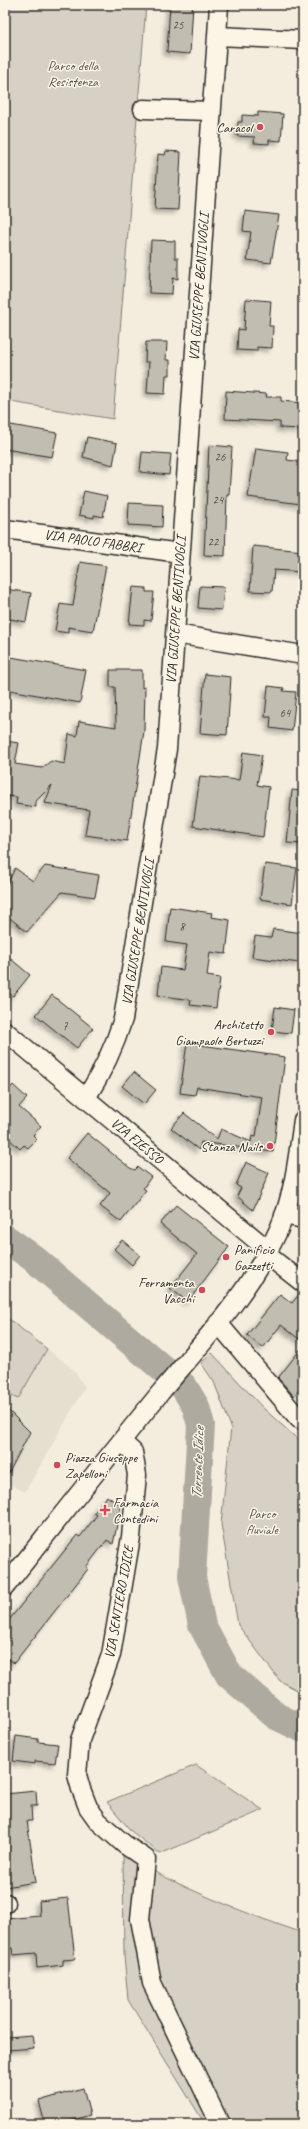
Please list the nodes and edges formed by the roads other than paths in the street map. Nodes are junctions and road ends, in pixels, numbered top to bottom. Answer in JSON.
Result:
{"nodes":[{"id":1,"x":219,"y":5,"type":"edge"},
{"id":2,"x":217,"y":36,"type":"junction"},
{"id":3,"x":302,"y":40,"type":"edge"},
{"id":4,"x":143,"y":109,"type":"dead end"},
{"id":5,"x":211,"y":111,"type":"junction"},
{"id":6,"x":5,"y":529,"type":"edge"},
{"id":7,"x":180,"y":553,"type":"junction"},
{"id":8,"x":175,"y":634,"type":"junction"},
{"id":9,"x":303,"y":655,"type":"edge"},
{"id":10,"x":5,"y":1031,"type":"edge"},
{"id":11,"x":86,"y":1098,"type":"junction"},
{"id":12,"x":303,"y":1120,"type":"edge"},
{"id":13,"x":301,"y":1154,"type":"edge"},
{"id":14,"x":284,"y":1215,"type":"junction"},
{"id":15,"x":303,"y":1219,"type":"edge"},
{"id":16,"x":267,"y":1252,"type":"junction"},
{"id":17,"x":303,"y":1283,"type":"edge"},
{"id":18,"x":216,"y":1326,"type":"junction"},
{"id":19,"x":302,"y":1416,"type":"edge"},
{"id":20,"x":121,"y":1441,"type":"junction"},
{"id":21,"x":5,"y":1587,"type":"edge"},
{"id":22,"x":220,"y":2124,"type":"edge"}],
"edges":[{"from":1,"to":2,"type":"street","name":"VIA GIUSEPPE BENTIVOGLI"},
{"from":2,"to":3,"type":"street"},
{"from":2,"to":5,"type":"street","name":"VIA GIUSEPPE BENTIVOGLI"},
{"from":4,"to":5,"type":"street"},
{"from":5,"to":7,"type":"street","name":"VIA GIUSEPPE BENTIVOGLI"},
{"from":6,"to":7,"type":"street","name":"VIA PAOLO FABBRI"},
{"from":7,"to":8,"type":"street","name":"VIA GIUSEPPE BENTIVOGLI"},
{"from":8,"to":9,"type":"street"},
{"from":8,"to":11,"type":"street","name":"VIA GIUSEPPE BENTIVOGLI"},
{"from":10,"to":11,"type":"street","name":"VIA FIESSO"},
{"from":11,"to":16,"type":"street","name":"VIA FIESSO"},
{"from":12,"to":13,"type":"street"},
{"from":13,"to":14,"type":"street"},
{"from":14,"to":15,"type":"street"},
{"from":14,"to":16,"type":"street"},
{"from":16,"to":17,"type":"street","name":"VIA FIESSO"},
{"from":16,"to":18,"type":"street"},
{"from":18,"to":19,"type":"street"},
{"from":18,"to":20,"type":"street"},
{"from":20,"to":21,"type":"street"},
{"from":20,"to":22,"type":"street","name":"VIA SENTIERO IDICE"}]}
